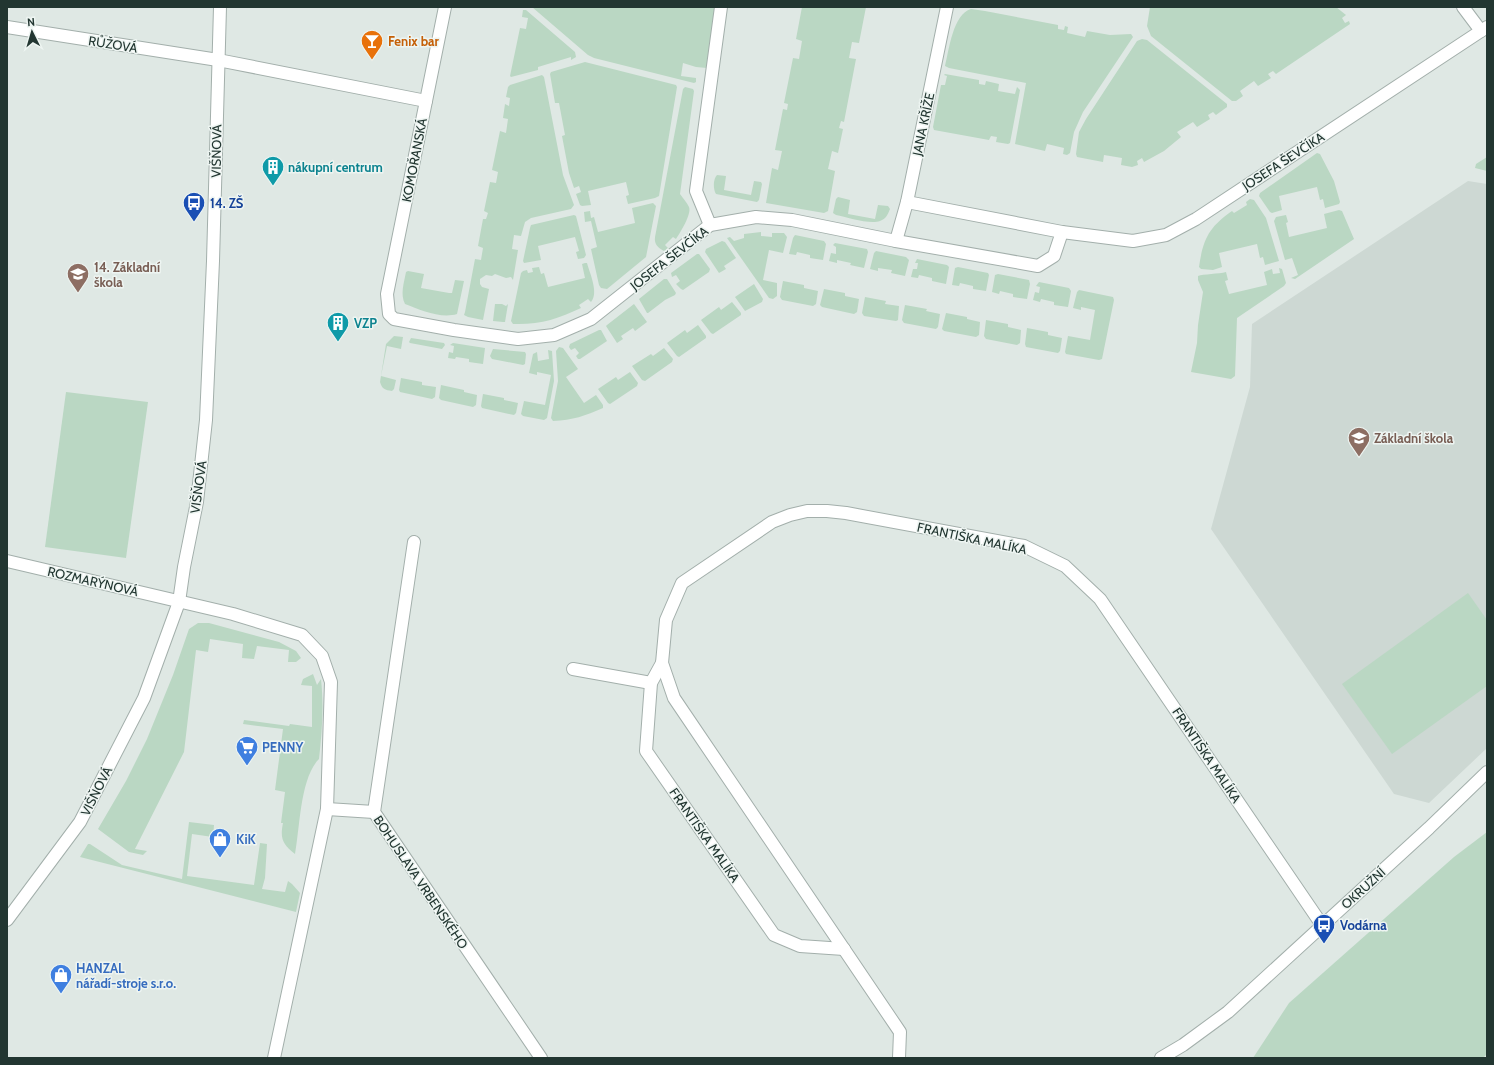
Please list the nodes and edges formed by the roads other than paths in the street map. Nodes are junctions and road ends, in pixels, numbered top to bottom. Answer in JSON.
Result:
{"nodes":[{"id":1,"x":220,"y":7,"type":"edge"},
{"id":2,"x":444,"y":7,"type":"edge"},
{"id":3,"x":721,"y":7,"type":"edge"},
{"id":4,"x":947,"y":7,"type":"edge"},
{"id":5,"x":1463,"y":7,"type":"edge"},
{"id":6,"x":7,"y":27,"type":"edge"},
{"id":7,"x":1484,"y":29,"type":"edge"},
{"id":8,"x":218,"y":60,"type":"junction"},
{"id":9,"x":426,"y":101,"type":"junction"},
{"id":10,"x":907,"y":202,"type":"junction"},
{"id":11,"x":710,"y":225,"type":"junction"},
{"id":12,"x":1062,"y":232,"type":"junction"},
{"id":13,"x":896,"y":241,"type":"junction"},
{"id":14,"x":389,"y":314,"type":"joint"},
{"id":15,"x":414,"y":542,"type":"dead end"},
{"id":16,"x":7,"y":561,"type":"edge"},
{"id":17,"x":179,"y":602,"type":"junction"},
{"id":18,"x":662,"y":663,"type":"junction"},
{"id":19,"x":573,"y":669,"type":"dead end"},
{"id":20,"x":651,"y":683,"type":"junction"},
{"id":21,"x":1487,"y":772,"type":"edge"},
{"id":22,"x":327,"y":809,"type":"junction"},
{"id":23,"x":374,"y":812,"type":"junction"},
{"id":24,"x":7,"y":920,"type":"edge"},
{"id":25,"x":1322,"y":925,"type":"junction"},
{"id":26,"x":844,"y":949,"type":"junction"},
{"id":27,"x":274,"y":1058,"type":"edge"},
{"id":28,"x":541,"y":1058,"type":"edge"},
{"id":29,"x":899,"y":1058,"type":"edge"},
{"id":30,"x":1161,"y":1058,"type":"edge"}],
"edges":[{"from":1,"to":8,"type":"street","name":"VIŠŇOVÁ"},
{"from":2,"to":9,"type":"street","name":"KOMOŘANSKÁ"},
{"from":3,"to":11,"type":"street"},
{"from":4,"to":10,"type":"street","name":"JANA KŘÍŽE"},
{"from":5,"to":7,"type":"street"},
{"from":6,"to":8,"type":"street","name":"RŮŽOVÁ"},
{"from":7,"to":12,"type":"street","name":"JOSEFA ŠEVČÍKA"},
{"from":8,"to":9,"type":"street","name":"RŮŽOVÁ"},
{"from":8,"to":17,"type":"street","name":"VIŠŇOVÁ"},
{"from":9,"to":14,"type":"street","name":"KOMOŘANSKÁ"},
{"from":10,"to":12,"type":"street","name":"JOSEFA ŠEVČÍKA"},
{"from":10,"to":13,"type":"street","name":"JANA KŘÍŽE"},
{"from":11,"to":13,"type":"street","name":"JOSEFA ŠEVČÍKA"},
{"from":11,"to":14,"type":"street","name":"JOSEFA ŠEVČÍKA"},
{"from":12,"to":13,"type":"street","name":"JOSEFA ŠEVČÍKA"},
{"from":15,"to":23,"type":"street","name":"BOHUSLAVA VRBENSKÉHO"},
{"from":16,"to":17,"type":"street","name":"ROZMARÝNOVÁ"},
{"from":17,"to":22,"type":"street","name":"ROZMARÝNOVÁ"},
{"from":17,"to":24,"type":"street","name":"VIŠŇOVÁ"},
{"from":18,"to":20,"type":"street","name":"FRANTIŠKA MALÍKA"},
{"from":18,"to":25,"type":"street","name":"FRANTIŠKA MALÍKA"},
{"from":18,"to":26,"type":"street","name":"FRANTIŠKA MALÍKA"},
{"from":19,"to":20,"type":"street"},
{"from":20,"to":26,"type":"street","name":"FRANTIŠKA MALÍKA"},
{"from":21,"to":25,"type":"street","name":"OKRUŽNÍ"},
{"from":22,"to":23,"type":"street"},
{"from":22,"to":27,"type":"street","name":"ROZMARÝNOVÁ"},
{"from":23,"to":28,"type":"street","name":"BOHUSLAVA VRBENSKÉHO"},
{"from":25,"to":30,"type":"street","name":"OKRUŽNÍ"},
{"from":26,"to":29,"type":"street","name":"FRANTIŠKA MALÍKA"}]}
